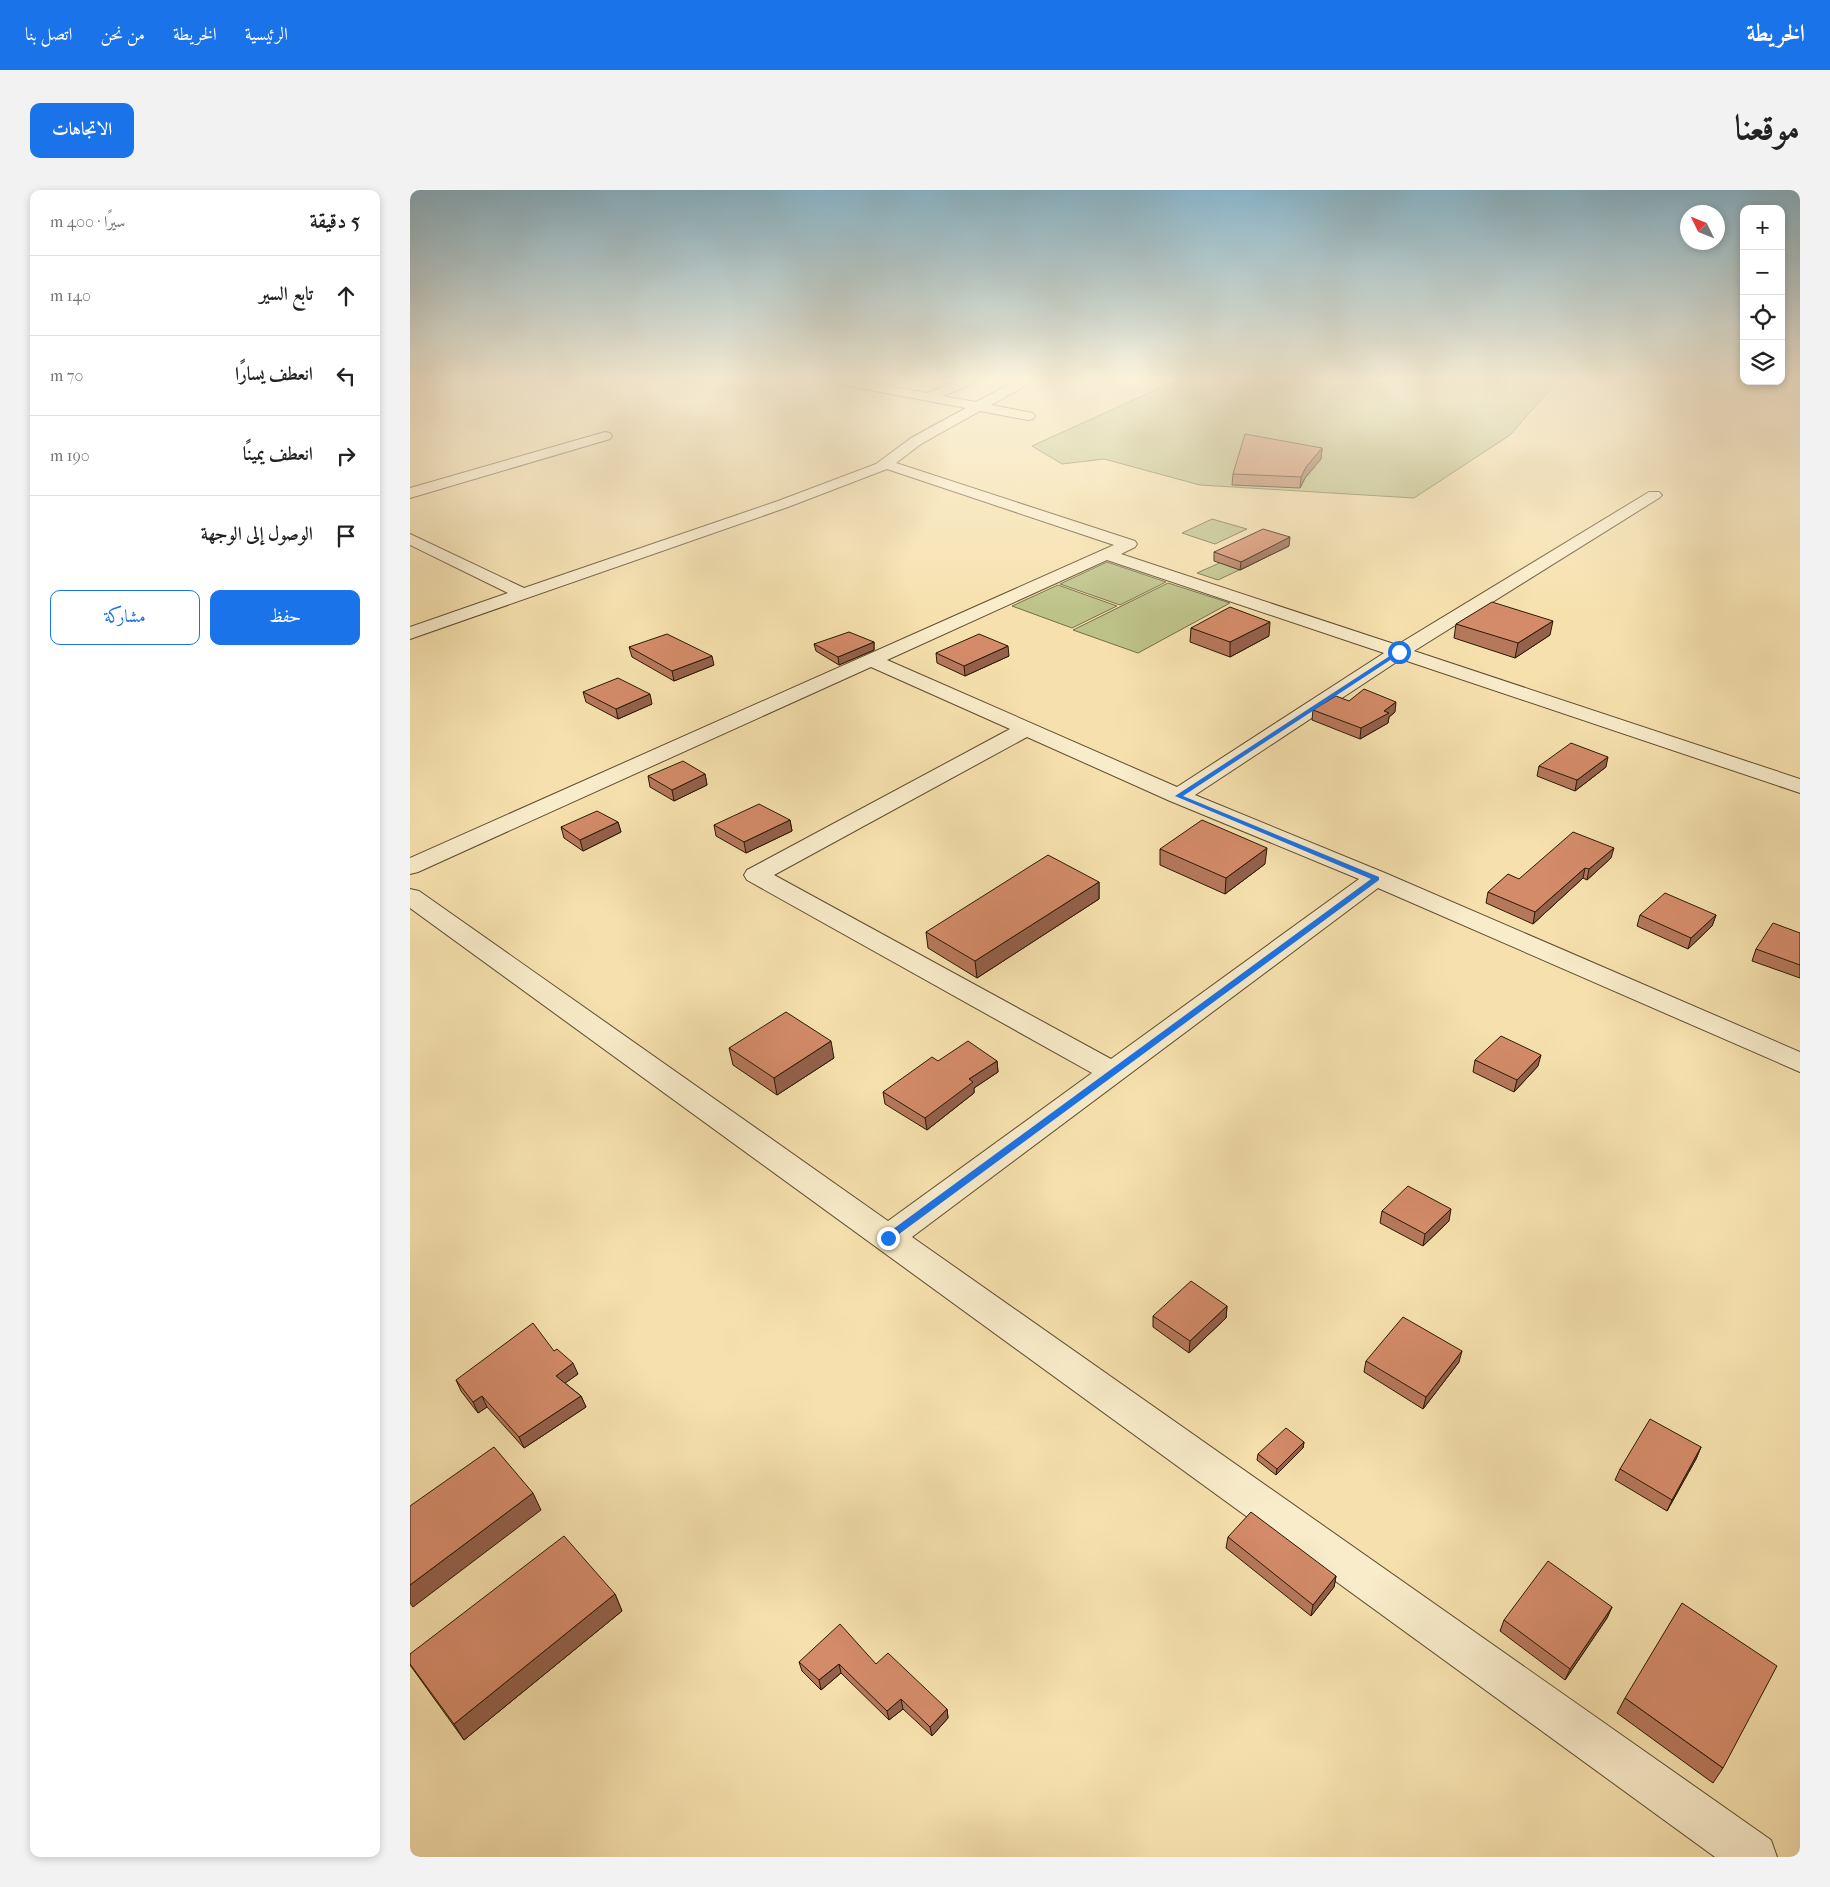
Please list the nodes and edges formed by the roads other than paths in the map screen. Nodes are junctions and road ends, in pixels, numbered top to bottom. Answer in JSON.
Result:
{"nodes":[{"id":1,"x":541,"y":455,"type":"edge"},
{"id":2,"x":898,"y":455,"type":"edge"},
{"id":3,"x":886,"y":464,"type":"junction"},
{"id":4,"x":410,"y":493,"type":"edge"},
{"id":5,"x":1654,"y":495,"type":"dead end"},
{"id":6,"x":410,"y":538,"type":"edge"},
{"id":7,"x":1106,"y":554,"type":"junction"},
{"id":8,"x":523,"y":594,"type":"junction"},
{"id":9,"x":410,"y":633,"type":"edge"},
{"id":10,"x":1399,"y":652,"type":"junction"},
{"id":11,"x":871,"y":660,"type":"junction"},
{"id":12,"x":1026,"y":729,"type":"junction"},
{"id":13,"x":1800,"y":786,"type":"edge"},
{"id":14,"x":1178,"y":796,"type":"junction"},
{"id":15,"x":410,"y":867,"type":"edge"},
{"id":16,"x":1376,"y":878,"type":"junction"},
{"id":17,"x":410,"y":896,"type":"edge"},
{"id":18,"x":1800,"y":1063,"type":"edge"},
{"id":19,"x":1114,"y":1072,"type":"junction"},
{"id":20,"x":888,"y":1238,"type":"junction"},
{"id":21,"x":1754,"y":1857,"type":"edge"}],
"edges":[{"from":1,"to":4,"type":"street"},
{"from":2,"to":3,"type":"street"},
{"from":3,"to":7,"type":"street"},
{"from":3,"to":8,"type":"street"},
{"from":5,"to":10,"type":"street"},
{"from":6,"to":8,"type":"street"},
{"from":7,"to":10,"type":"street"},
{"from":7,"to":11,"type":"street"},
{"from":8,"to":9,"type":"street"},
{"from":10,"to":13,"type":"street"},
{"from":10,"to":14,"type":"street"},
{"from":11,"to":12,"type":"street"},
{"from":11,"to":15,"type":"street"},
{"from":12,"to":14,"type":"street"},
{"from":12,"to":19,"type":"street"},
{"from":14,"to":16,"type":"street"},
{"from":16,"to":18,"type":"street"},
{"from":16,"to":19,"type":"street"},
{"from":17,"to":20,"type":"street"},
{"from":19,"to":20,"type":"street"},
{"from":20,"to":21,"type":"street"}]}
